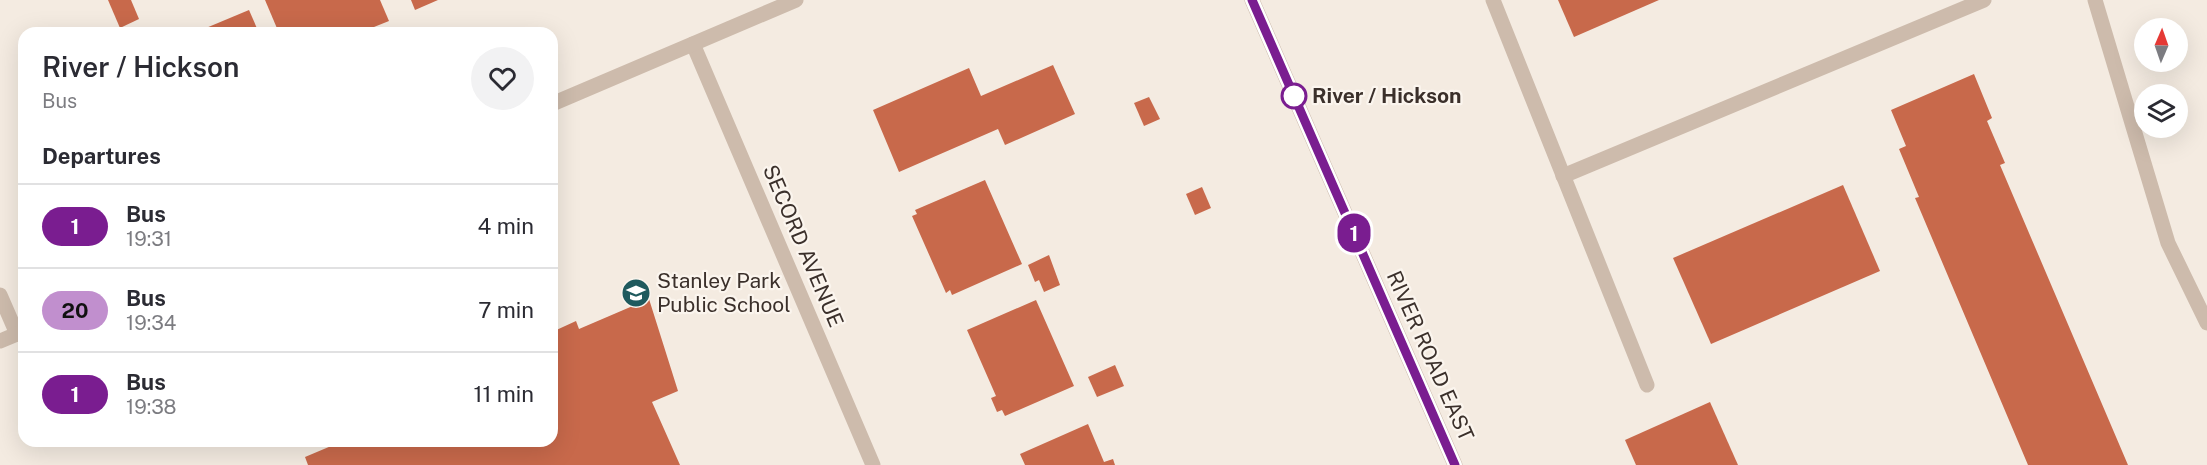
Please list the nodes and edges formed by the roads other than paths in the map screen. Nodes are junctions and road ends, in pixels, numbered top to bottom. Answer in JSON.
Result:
{"nodes":[{"id":1,"x":796,"y":0,"type":"edge"},
{"id":2,"x":1252,"y":0,"type":"edge"},
{"id":3,"x":1493,"y":0,"type":"edge"},
{"id":4,"x":1984,"y":0,"type":"edge"},
{"id":5,"x":2095,"y":0,"type":"edge"},
{"id":6,"x":693,"y":44,"type":"junction"},
{"id":7,"x":558,"y":101,"type":"edge"},
{"id":8,"x":1563,"y":176,"type":"junction"},
{"id":9,"x":0,"y":295,"type":"edge"},
{"id":10,"x":2207,"y":323,"type":"edge"},
{"id":11,"x":18,"y":328,"type":"edge"},
{"id":12,"x":18,"y":333,"type":"edge"},
{"id":13,"x":0,"y":341,"type":"edge"},
{"id":14,"x":1647,"y":385,"type":"dead end"},
{"id":15,"x":873,"y":465,"type":"edge"},
{"id":16,"x":1455,"y":465,"type":"edge"}],
"edges":[{"from":1,"to":6,"type":"street"},
{"from":2,"to":16,"type":"street","name":"RIVER ROAD EAST"},
{"from":3,"to":8,"type":"street"},
{"from":4,"to":8,"type":"street"},
{"from":5,"to":10,"type":"street"},
{"from":6,"to":7,"type":"street"},
{"from":6,"to":15,"type":"street","name":"SECORD AVENUE"},
{"from":8,"to":14,"type":"street"},
{"from":9,"to":11,"type":"street"},
{"from":12,"to":13,"type":"street"}]}
